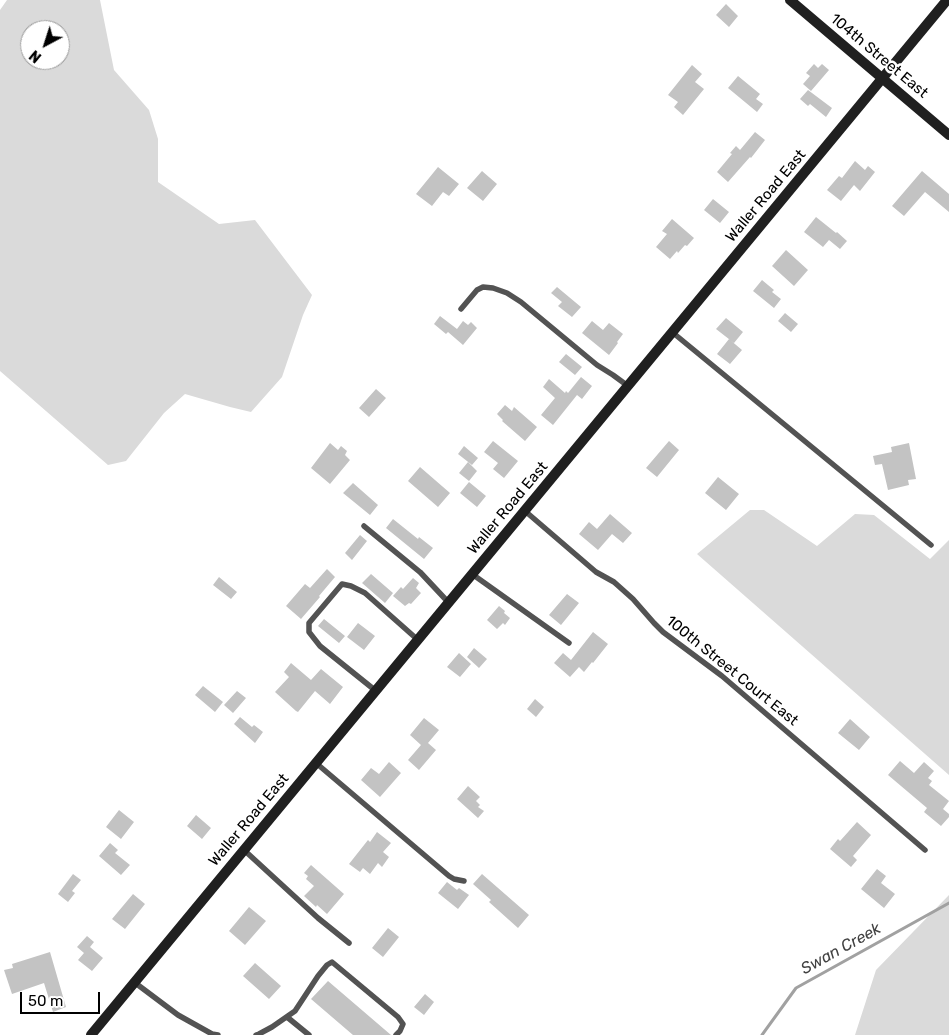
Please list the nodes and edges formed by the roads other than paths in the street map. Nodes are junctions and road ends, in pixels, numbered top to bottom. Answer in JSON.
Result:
{"nodes":[{"id":1,"x":790,"y":0,"type":"edge"},
{"id":2,"x":948,"y":0,"type":"edge"},
{"id":3,"x":882,"y":78,"type":"junction"},
{"id":4,"x":949,"y":135,"type":"edge"},
{"id":5,"x":462,"y":310,"type":"dead end"},
{"id":6,"x":672,"y":332,"type":"junction"},
{"id":7,"x":628,"y":386,"type":"junction"},
{"id":8,"x":525,"y":511,"type":"junction"},
{"id":9,"x":364,"y":526,"type":"dead end"},
{"id":10,"x":930,"y":545,"type":"dead end"},
{"id":11,"x":472,"y":574,"type":"junction"},
{"id":12,"x":448,"y":603,"type":"junction"},
{"id":13,"x":418,"y":640,"type":"junction"},
{"id":14,"x":569,"y":643,"type":"dead end"},
{"id":15,"x":376,"y":691,"type":"junction"},
{"id":16,"x":316,"y":763,"type":"junction"},
{"id":17,"x":244,"y":850,"type":"junction"},
{"id":18,"x":925,"y":850,"type":"dead end"},
{"id":19,"x":464,"y":881,"type":"dead end"},
{"id":20,"x":350,"y":944,"type":"dead end"},
{"id":21,"x":134,"y":982,"type":"junction"},
{"id":22,"x":287,"y":1017,"type":"junction"},
{"id":23,"x":91,"y":1035,"type":"edge"},
{"id":24,"x":218,"y":1035,"type":"edge"},
{"id":25,"x":256,"y":1035,"type":"edge"},
{"id":26,"x":309,"y":1035,"type":"edge"},
{"id":27,"x":396,"y":1035,"type":"edge"}],
"edges":[{"from":1,"to":3,"type":"street","name":"104th Street East"},
{"from":2,"to":3,"type":"street","name":"Waller Road East"},
{"from":3,"to":4,"type":"street","name":"104th Street East"},
{"from":3,"to":6,"type":"street","name":"Waller Road East"},
{"from":5,"to":7,"type":"lane"},
{"from":6,"to":7,"type":"street","name":"Waller Road East"},
{"from":6,"to":10,"type":"lane"},
{"from":7,"to":8,"type":"street","name":"Waller Road East"},
{"from":8,"to":11,"type":"street","name":"Waller Road East"},
{"from":8,"to":18,"type":"lane","name":"100th Street Court East"},
{"from":9,"to":12,"type":"lane"},
{"from":11,"to":12,"type":"street","name":"Waller Road East"},
{"from":11,"to":14,"type":"lane"},
{"from":12,"to":13,"type":"street","name":"Waller Road East"},
{"from":13,"to":15,"type":"street","name":"Waller Road East"},
{"from":13,"to":15,"type":"lane"},
{"from":15,"to":16,"type":"street","name":"Waller Road East"},
{"from":16,"to":17,"type":"street","name":"Waller Road East"},
{"from":16,"to":19,"type":"lane"},
{"from":17,"to":20,"type":"lane"},
{"from":17,"to":21,"type":"street","name":"Waller Road East"},
{"from":21,"to":23,"type":"street","name":"Waller Road East"},
{"from":21,"to":24,"type":"lane"},
{"from":22,"to":25,"type":"lane"},
{"from":22,"to":26,"type":"lane"},
{"from":22,"to":27,"type":"lane"}]}
